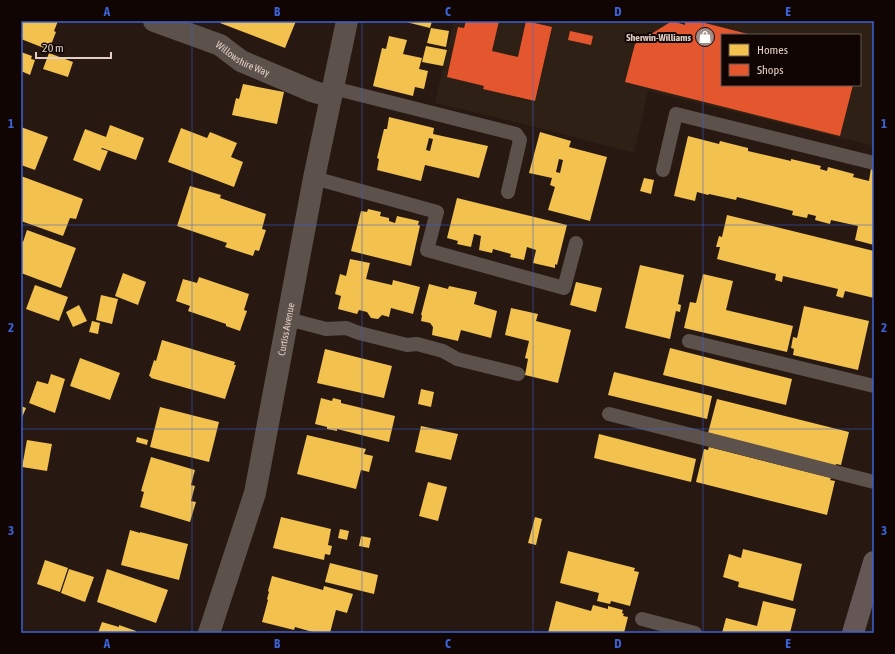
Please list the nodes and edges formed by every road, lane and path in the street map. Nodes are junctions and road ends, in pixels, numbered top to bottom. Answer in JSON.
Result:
{"nodes":[{"id":1,"x":154,"y":21,"type":"edge"},
{"id":2,"x":347,"y":21,"type":"edge"},
{"id":3,"x":332,"y":92,"type":"junction"},
{"id":4,"x":874,"y":163,"type":"edge"},
{"id":5,"x":663,"y":170,"type":"dead end"},
{"id":6,"x":314,"y":178,"type":"junction"},
{"id":7,"x":508,"y":192,"type":"dead end"},
{"id":8,"x":576,"y":243,"type":"dead end"},
{"id":9,"x":288,"y":319,"type":"junction"},
{"id":10,"x":689,"y":341,"type":"dead end"},
{"id":11,"x":518,"y":374,"type":"dead end"},
{"id":12,"x":874,"y":386,"type":"edge"},
{"id":13,"x":609,"y":414,"type":"dead end"},
{"id":14,"x":874,"y":482,"type":"edge"},
{"id":15,"x":874,"y":562,"type":"edge"},
{"id":16,"x":642,"y":619,"type":"dead end"},
{"id":17,"x":855,"y":632,"type":"edge"},
{"id":18,"x":209,"y":633,"type":"edge"},
{"id":19,"x":695,"y":633,"type":"edge"}],
"edges":[{"from":1,"to":3,"type":"street","name":"Willowshire Way"},
{"from":2,"to":3,"type":"street","name":"Curtiss Avenue"},
{"from":3,"to":6,"type":"street","name":"Curtiss Avenue"},
{"from":3,"to":7,"type":"lane"},
{"from":4,"to":5,"type":"lane"},
{"from":6,"to":8,"type":"lane"},
{"from":6,"to":9,"type":"street","name":"Curtiss Avenue"},
{"from":9,"to":11,"type":"lane"},
{"from":9,"to":18,"type":"street","name":"Curtiss Avenue"},
{"from":10,"to":12,"type":"lane"},
{"from":13,"to":14,"type":"lane"},
{"from":15,"to":17,"type":"main road"},
{"from":16,"to":19,"type":"lane"}]}
